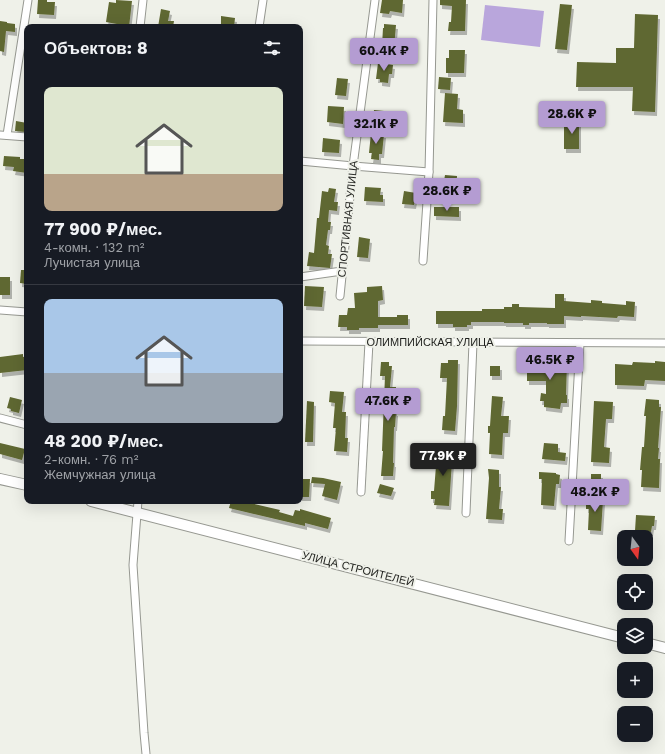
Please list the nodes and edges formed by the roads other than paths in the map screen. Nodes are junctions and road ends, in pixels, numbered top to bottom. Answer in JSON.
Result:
{"nodes":[{"id":1,"x":28,"y":0,"type":"edge"},
{"id":2,"x":143,"y":0,"type":"edge"},
{"id":3,"x":263,"y":0,"type":"edge"},
{"id":4,"x":375,"y":0,"type":"edge"},
{"id":5,"x":433,"y":0,"type":"edge"},
{"id":6,"x":140,"y":24,"type":"edge"},
{"id":7,"x":259,"y":24,"type":"edge"},
{"id":8,"x":4,"y":135,"type":"edge"},
{"id":9,"x":24,"y":137,"type":"edge"},
{"id":10,"x":303,"y":161,"type":"edge"},
{"id":11,"x":354,"y":166,"type":"junction"},
{"id":12,"x":429,"y":172,"type":"junction"},
{"id":13,"x":423,"y":261,"type":"dead end"},
{"id":14,"x":342,"y":271,"type":"junction"},
{"id":15,"x":303,"y":277,"type":"edge"},
{"id":16,"x":340,"y":296,"type":"dead end"},
{"id":17,"x":0,"y":310,"type":"edge"},
{"id":18,"x":24,"y":312,"type":"edge"},
{"id":19,"x":303,"y":341,"type":"edge"},
{"id":20,"x":369,"y":342,"type":"junction"},
{"id":21,"x":473,"y":342,"type":"junction"},
{"id":22,"x":580,"y":343,"type":"junction"},
{"id":23,"x":665,"y":343,"type":"edge"},
{"id":24,"x":0,"y":418,"type":"edge"},
{"id":25,"x":24,"y":424,"type":"edge"},
{"id":26,"x":0,"y":479,"type":"edge"},
{"id":27,"x":24,"y":484,"type":"edge"},
{"id":28,"x":361,"y":492,"type":"dead end"},
{"id":29,"x":103,"y":504,"type":"edge"},
{"id":30,"x":137,"y":504,"type":"edge"},
{"id":31,"x":136,"y":512,"type":"junction"},
{"id":32,"x":466,"y":513,"type":"dead end"},
{"id":33,"x":569,"y":541,"type":"dead end"},
{"id":34,"x":617,"y":636,"type":"edge"},
{"id":35,"x":653,"y":645,"type":"edge"},
{"id":36,"x":665,"y":648,"type":"edge"},
{"id":37,"x":146,"y":754,"type":"edge"}],
"edges":[{"from":1,"to":8,"type":"street"},
{"from":2,"to":6,"type":"street"},
{"from":3,"to":7,"type":"street"},
{"from":4,"to":11,"type":"street","name":"СПОРТИВНАЯ УЛИЦА"},
{"from":5,"to":12,"type":"street"},
{"from":8,"to":9,"type":"street"},
{"from":10,"to":11,"type":"street"},
{"from":11,"to":12,"type":"street"},
{"from":11,"to":14,"type":"street","name":"СПОРТИВНАЯ УЛИЦА"},
{"from":12,"to":13,"type":"street"},
{"from":14,"to":15,"type":"street"},
{"from":14,"to":16,"type":"street","name":"СПОРТИВНАЯ УЛИЦА"},
{"from":17,"to":18,"type":"street"},
{"from":19,"to":20,"type":"street","name":"ОЛИМПИЙСКАЯ УЛИЦА"},
{"from":20,"to":21,"type":"street","name":"ОЛИМПИЙСКАЯ УЛИЦА"},
{"from":20,"to":28,"type":"street"},
{"from":21,"to":22,"type":"street","name":"ОЛИМПИЙСКАЯ УЛИЦА"},
{"from":21,"to":32,"type":"street"},
{"from":22,"to":23,"type":"street","name":"ОЛИМПИЙСКАЯ УЛИЦА"},
{"from":22,"to":33,"type":"street"},
{"from":24,"to":25,"type":"street"},
{"from":26,"to":27,"type":"main road"},
{"from":29,"to":31,"type":"main road","name":"УЛИЦА СТРОИТЕЛЕЙ"},
{"from":30,"to":31,"type":"street"},
{"from":31,"to":34,"type":"main road","name":"УЛИЦА СТРОИТЕЛЕЙ"},
{"from":31,"to":37,"type":"street"},
{"from":35,"to":36,"type":"main road"}]}
